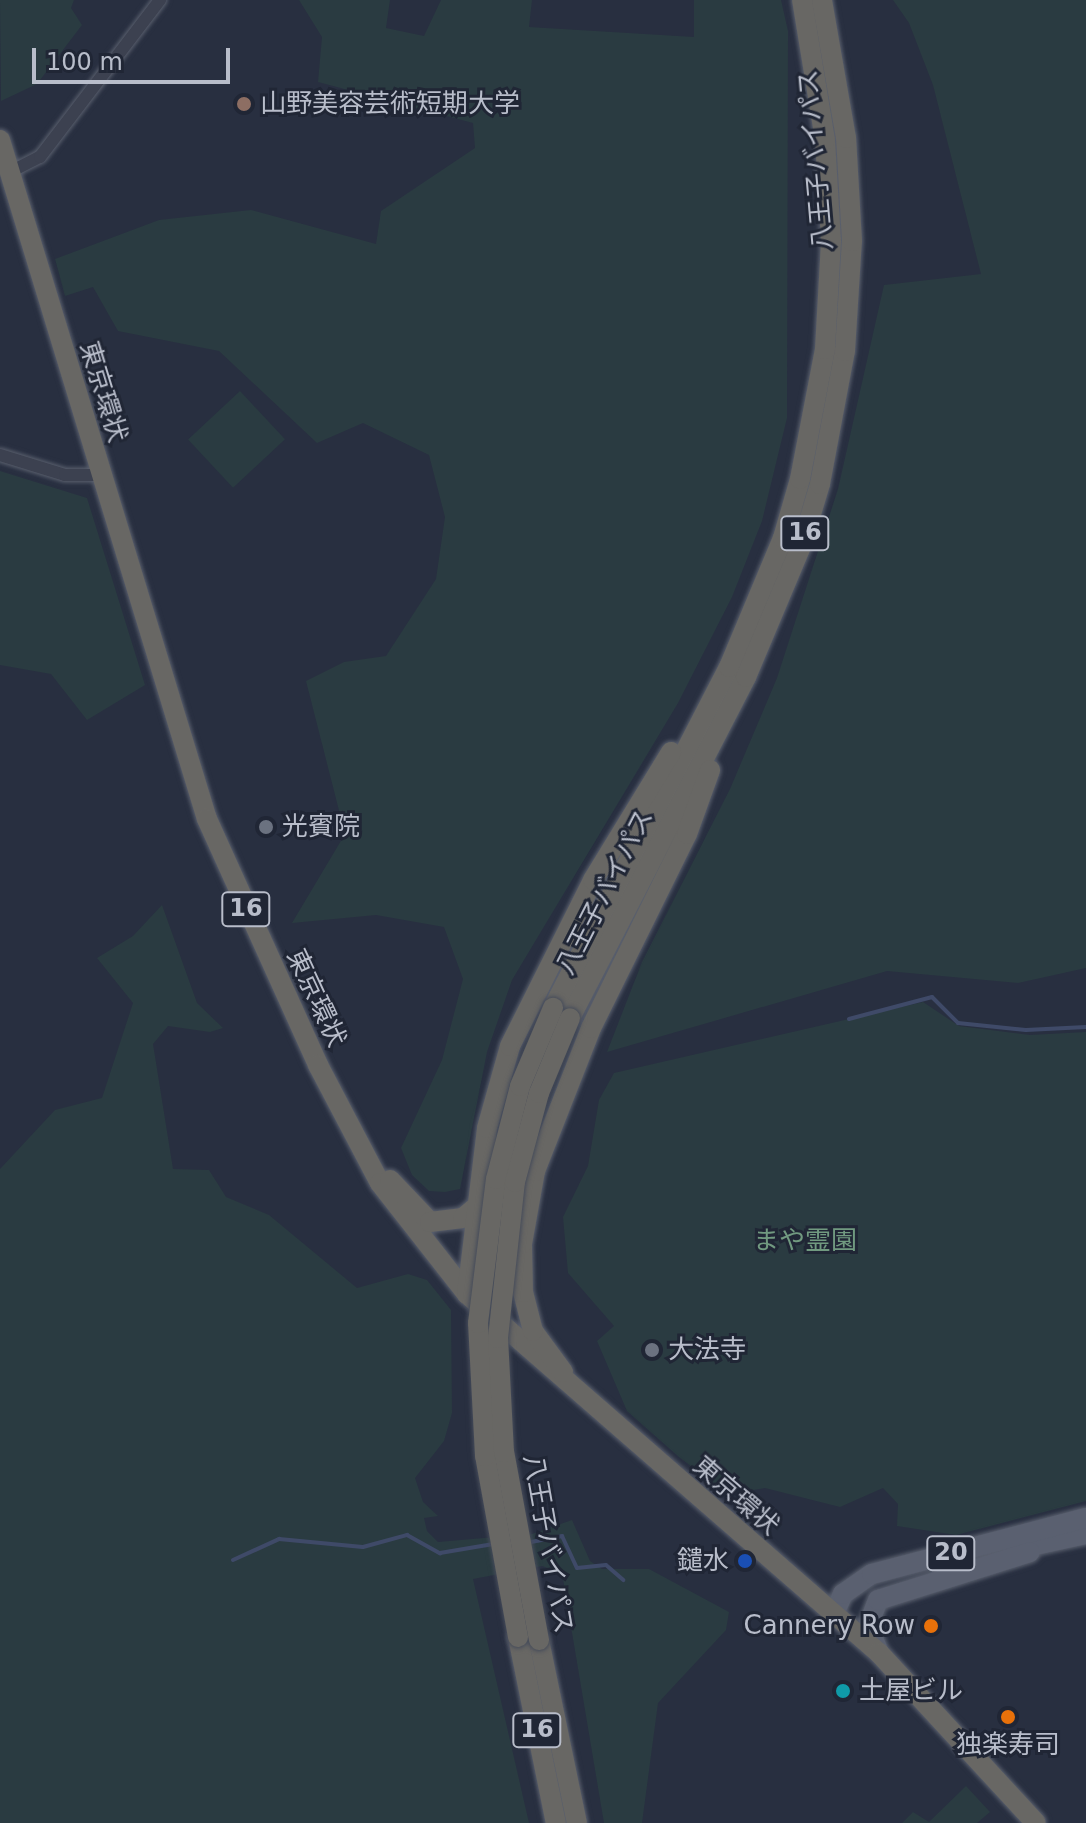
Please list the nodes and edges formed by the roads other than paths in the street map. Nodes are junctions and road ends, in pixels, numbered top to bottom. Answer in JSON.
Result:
{"nodes":[{"id":1,"x":160,"y":0,"type":"edge"},
{"id":2,"x":802,"y":0,"type":"edge"},
{"id":3,"x":822,"y":0,"type":"edge"},
{"id":4,"x":0,"y":140,"type":"edge"},
{"id":5,"x":12,"y":171,"type":"junction"},
{"id":6,"x":0,"y":455,"type":"edge"},
{"id":7,"x":101,"y":475,"type":"junction"},
{"id":8,"x":729,"y":667,"type":"junction"},
{"id":9,"x":735,"y":698,"type":"junction"},
{"id":10,"x":561,"y":1013,"type":"junction"},
{"id":11,"x":362,"y":1152,"type":"junction"},
{"id":12,"x":475,"y":1208,"type":"junction"},
{"id":13,"x":522,"y":1262,"type":"junction"},
{"id":14,"x":467,"y":1294,"type":"junction"},
{"id":15,"x":485,"y":1311,"type":"junction"},
{"id":16,"x":572,"y":1388,"type":"junction"},
{"id":17,"x":1086,"y":1518,"type":"edge"},
{"id":18,"x":1086,"y":1534,"type":"edge"},
{"id":19,"x":1044,"y":1544,"type":"junction"},
{"id":20,"x":834,"y":1614,"type":"junction"},
{"id":21,"x":879,"y":1653,"type":"junction"},
{"id":22,"x":556,"y":1823,"type":"edge"},
{"id":23,"x":577,"y":1823,"type":"edge"},
{"id":24,"x":1036,"y":1823,"type":"edge"}],
"edges":[{"from":1,"to":5,"type":"street"},
{"from":2,"to":8,"type":"highway","name":"八王子バイパス","number":"16"},
{"from":3,"to":9,"type":"highway","name":"八王子バイパス","number":"16"},
{"from":4,"to":5,"type":"highway","name":"東京環状","number":"16"},
{"from":5,"to":7,"type":"highway","name":"東京環状","number":"16"},
{"from":6,"to":7,"type":"street"},
{"from":7,"to":11,"type":"highway","name":"東京環状","number":"16"},
{"from":8,"to":10,"type":"highway","name":"八王子バイパス","number":"16"},
{"from":8,"to":12,"type":"highway","number":"16"},
{"from":9,"to":10,"type":"highway","name":"八王子バイパス","number":"16"},
{"from":9,"to":13,"type":"highway","number":"16"},
{"from":10,"to":22,"type":"highway","name":"八王子バイパス","number":"16","bridge":true},
{"from":10,"to":23,"type":"highway","name":"八王子バイパス","number":"16","bridge":true},
{"from":11,"to":12,"type":"highway","number":"16"},
{"from":11,"to":14,"type":"highway","name":"東京環状","number":"16"},
{"from":12,"to":14,"type":"highway","number":"16"},
{"from":13,"to":15,"type":"highway"},
{"from":13,"to":16,"type":"highway","number":"16"},
{"from":14,"to":15,"type":"highway","name":"東京環状","number":"16"},
{"from":15,"to":16,"type":"highway","name":"東京環状","number":"16"},
{"from":16,"to":20,"type":"highway","name":"東京環状","number":"16"},
{"from":17,"to":20,"type":"main road","number":"20"},
{"from":18,"to":19,"type":"main road","number":"20"},
{"from":19,"to":20,"type":"main road","number":"20"},
{"from":19,"to":21,"type":"main road","number":"20"},
{"from":20,"to":21,"type":"highway","number":"16"},
{"from":21,"to":24,"type":"highway","number":"16"}]}
